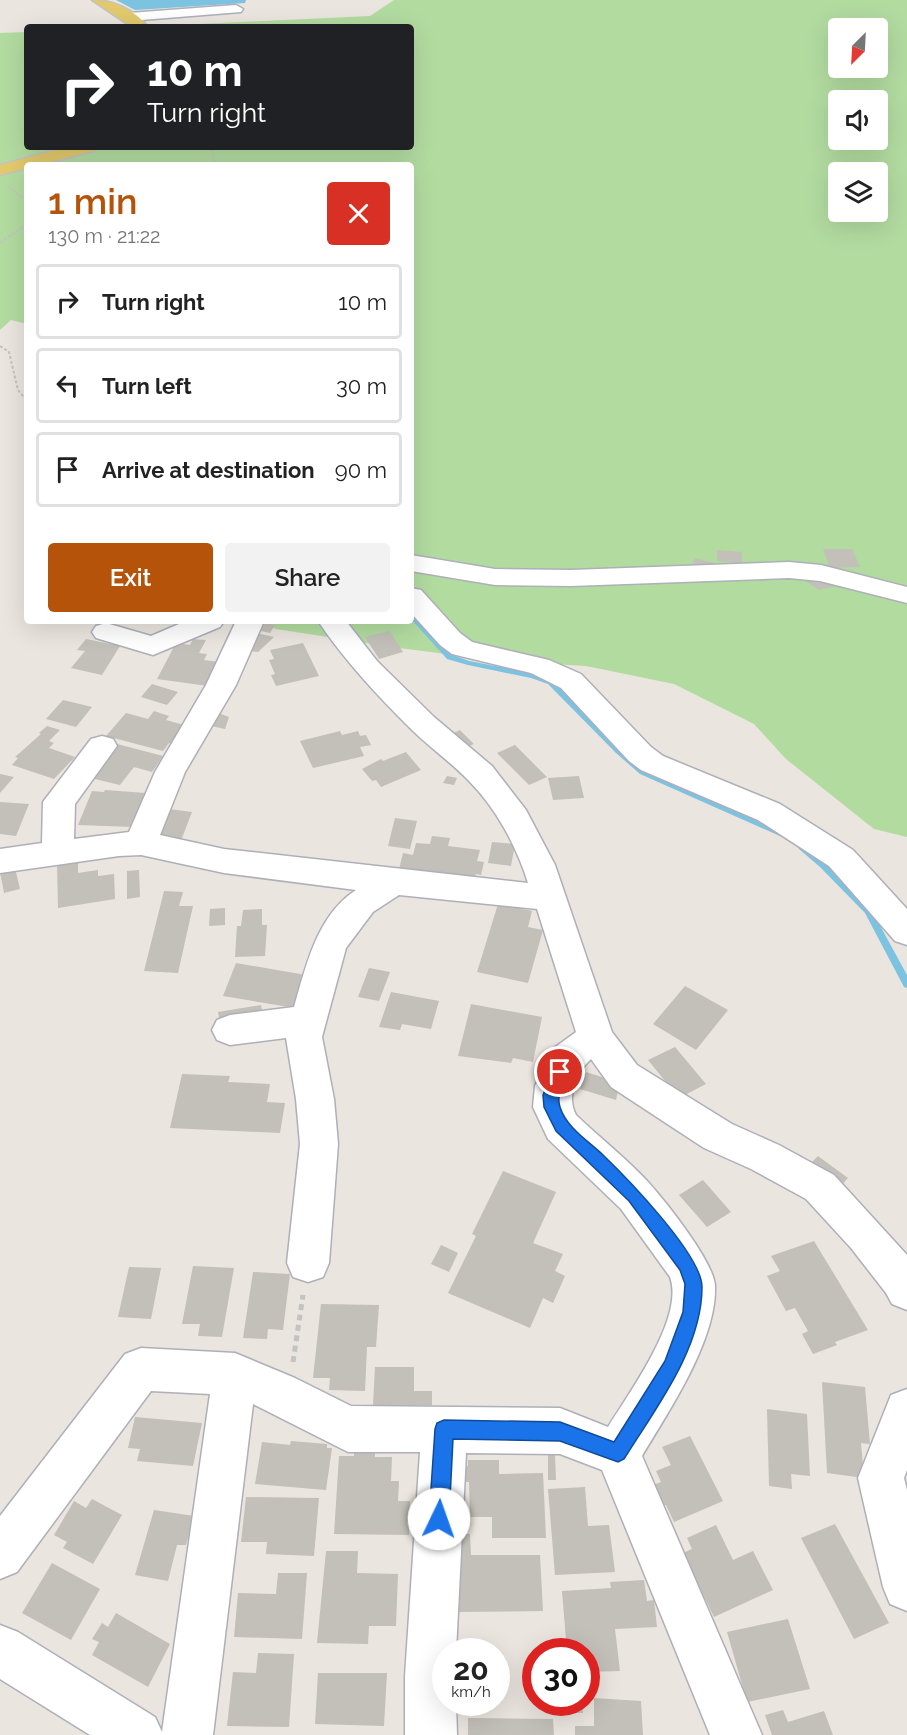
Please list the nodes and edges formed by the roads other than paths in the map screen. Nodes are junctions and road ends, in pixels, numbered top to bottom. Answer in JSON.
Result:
{"nodes":[{"id":1,"x":99,"y":0,"type":"edge"},
{"id":2,"x":236,"y":9,"type":"dead end"},
{"id":3,"x":129,"y":17,"type":"junction"},
{"id":4,"x":137,"y":24,"type":"edge"},
{"id":5,"x":76,"y":150,"type":"edge"},
{"id":6,"x":30,"y":162,"type":"edge"},
{"id":7,"x":24,"y":164,"type":"edge"},
{"id":8,"x":0,"y":170,"type":"edge"},
{"id":9,"x":414,"y":564,"type":"edge"},
{"id":10,"x":907,"y":595,"type":"edge"},
{"id":11,"x":414,"y":599,"type":"edge"},
{"id":12,"x":203,"y":624,"type":"edge"},
{"id":13,"x":249,"y":624,"type":"edge"},
{"id":14,"x":334,"y":624,"type":"edge"},
{"id":15,"x":106,"y":632,"type":"dead end"},
{"id":16,"x":102,"y":746,"type":"dead end"},
{"id":17,"x":141,"y":843,"type":"junction"},
{"id":18,"x":58,"y":853,"type":"junction"},
{"id":19,"x":0,"y":861,"type":"edge"},
{"id":20,"x":393,"y":882,"type":"junction"},
{"id":21,"x":550,"y":898,"type":"junction"},
{"id":22,"x":907,"y":932,"type":"edge"},
{"id":23,"x":309,"y":1020,"type":"junction"},
{"id":24,"x":230,"y":1030,"type":"dead end"},
{"id":25,"x":596,"y":1038,"type":"junction"},
{"id":26,"x":308,"y":1263,"type":"road end"},
{"id":27,"x":907,"y":1290,"type":"edge"},
{"id":28,"x":235,"y":1374,"type":"junction"},
{"id":29,"x":907,"y":1411,"type":"edge"},
{"id":30,"x":444,"y":1429,"type":"junction"},
{"id":31,"x":618,"y":1453,"type":"junction"},
{"id":32,"x":0,"y":1555,"type":"edge"},
{"id":33,"x":907,"y":1587,"type":"edge"},
{"id":34,"x":0,"y":1650,"type":"edge"},
{"id":35,"x":137,"y":1735,"type":"edge"},
{"id":36,"x":187,"y":1735,"type":"edge"},
{"id":37,"x":431,"y":1735,"type":"edge"},
{"id":38,"x":736,"y":1735,"type":"edge"}],
"edges":[{"from":1,"to":3,"type":"main road"},
{"from":2,"to":3,"type":"street"},
{"from":3,"to":4,"type":"main road"},
{"from":5,"to":6,"type":"main road"},
{"from":7,"to":8,"type":"main road"},
{"from":9,"to":10,"type":"street"},
{"from":11,"to":22,"type":"street"},
{"from":12,"to":15,"type":"street"},
{"from":13,"to":17,"type":"street"},
{"from":14,"to":21,"type":"street"},
{"from":16,"to":18,"type":"street"},
{"from":17,"to":18,"type":"street"},
{"from":17,"to":20,"type":"street"},
{"from":18,"to":19,"type":"street"},
{"from":20,"to":21,"type":"street"},
{"from":20,"to":23,"type":"street"},
{"from":21,"to":25,"type":"street"},
{"from":23,"to":24,"type":"street"},
{"from":23,"to":26,"type":"street"},
{"from":25,"to":27,"type":"street"},
{"from":25,"to":31,"type":"street"},
{"from":28,"to":30,"type":"street"},
{"from":28,"to":32,"type":"street"},
{"from":28,"to":36,"type":"street"},
{"from":29,"to":33,"type":"street"},
{"from":30,"to":31,"type":"street"},
{"from":30,"to":37,"type":"street"},
{"from":31,"to":38,"type":"street"},
{"from":34,"to":35,"type":"street"}]}
